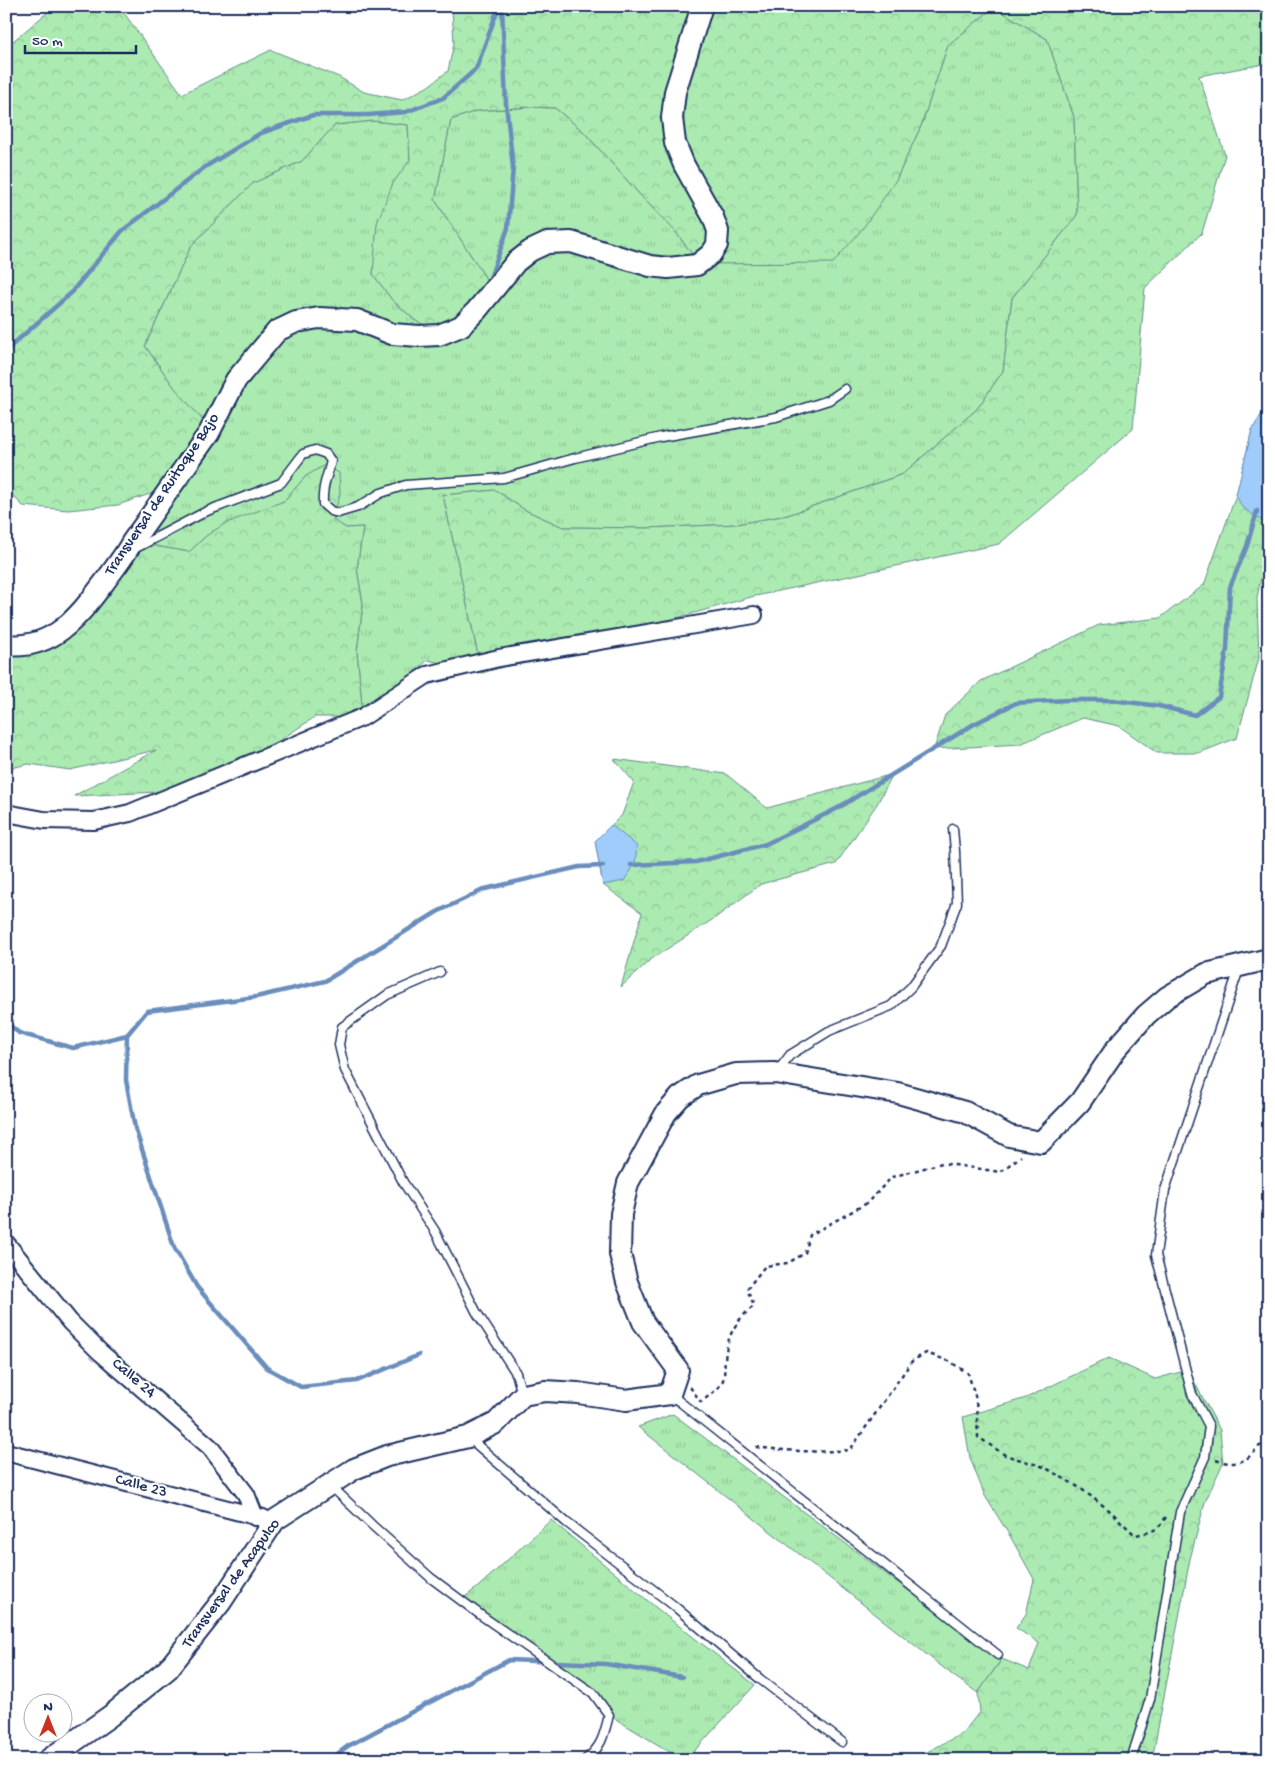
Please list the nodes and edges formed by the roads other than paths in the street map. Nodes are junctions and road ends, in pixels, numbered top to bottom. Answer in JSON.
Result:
{"nodes":[{"id":1,"x":702,"y":6,"type":"edge"},
{"id":2,"x":845,"y":389,"type":"dead end"},
{"id":3,"x":126,"y":553,"type":"junction"},
{"id":4,"x":754,"y":615,"type":"dead end"},
{"id":5,"x":6,"y":645,"type":"edge"},
{"id":6,"x":6,"y":814,"type":"edge"},
{"id":7,"x":953,"y":829,"type":"dead end"},
{"id":8,"x":1269,"y":959,"type":"edge"},
{"id":9,"x":1240,"y":966,"type":"junction"},
{"id":10,"x":440,"y":972,"type":"dead end"},
{"id":11,"x":776,"y":1073,"type":"junction"},
{"id":12,"x":6,"y":1243,"type":"edge"},
{"id":13,"x":670,"y":1394,"type":"junction"},
{"id":14,"x":522,"y":1395,"type":"junction"},
{"id":15,"x":468,"y":1438,"type":"junction"},
{"id":16,"x":6,"y":1452,"type":"edge"},
{"id":17,"x":330,"y":1485,"type":"junction"},
{"id":18,"x":255,"y":1517,"type":"junction"},
{"id":19,"x":276,"y":1520,"type":"junction"},
{"id":20,"x":998,"y":1656,"type":"dead end"},
{"id":21,"x":842,"y":1742,"type":"dead end"},
{"id":22,"x":48,"y":1760,"type":"edge"},
{"id":23,"x":585,"y":1760,"type":"edge"},
{"id":24,"x":1131,"y":1760,"type":"edge"}],
"edges":[{"from":1,"to":3,"type":"street","name":"Transversal de Ruitoque Bajo"},
{"from":2,"to":3,"type":"lane"},
{"from":3,"to":5,"type":"street","name":"Transversal de Ruitoque Bajo"},
{"from":4,"to":6,"type":"street"},
{"from":7,"to":11,"type":"lane"},
{"from":8,"to":9,"type":"street"},
{"from":9,"to":11,"type":"street"},
{"from":9,"to":24,"type":"lane"},
{"from":10,"to":14,"type":"lane"},
{"from":11,"to":13,"type":"street"},
{"from":12,"to":18,"type":"street","name":"Calle 24"},
{"from":13,"to":14,"type":"street"},
{"from":13,"to":20,"type":"lane"},
{"from":14,"to":15,"type":"street","name":"Transversal de Acapulco"},
{"from":15,"to":17,"type":"street","name":"Transversal de Acapulco"},
{"from":15,"to":21,"type":"lane"},
{"from":16,"to":18,"type":"street","name":"Calle 23"},
{"from":17,"to":19,"type":"street","name":"Transversal de Acapulco"},
{"from":17,"to":23,"type":"lane"},
{"from":18,"to":19,"type":"street","name":"Calle 23"},
{"from":19,"to":22,"type":"street","name":"Transversal de Acapulco"}]}
